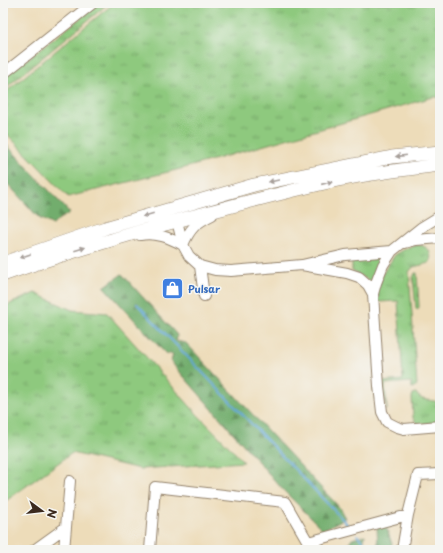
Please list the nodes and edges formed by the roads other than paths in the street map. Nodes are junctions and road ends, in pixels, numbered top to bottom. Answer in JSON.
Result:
{"nodes":[{"id":1,"x":93,"y":3,"type":"edge"},
{"id":2,"x":3,"y":74,"type":"edge"},
{"id":3,"x":440,"y":152,"type":"edge"},
{"id":4,"x":440,"y":165,"type":"edge"},
{"id":5,"x":243,"y":203,"type":"junction"},
{"id":6,"x":175,"y":207,"type":"junction"},
{"id":7,"x":440,"y":216,"type":"edge"},
{"id":8,"x":177,"y":221,"type":"junction"},
{"id":9,"x":440,"y":238,"type":"edge"},
{"id":10,"x":97,"y":244,"type":"junction"},
{"id":11,"x":183,"y":245,"type":"junction"},
{"id":12,"x":396,"y":248,"type":"junction"},
{"id":13,"x":3,"y":263,"type":"edge"},
{"id":14,"x":302,"y":265,"type":"junction"},
{"id":15,"x":200,"y":266,"type":"junction"},
{"id":16,"x":3,"y":276,"type":"edge"},
{"id":17,"x":373,"y":294,"type":"junction"},
{"id":18,"x":204,"y":296,"type":"dead end"},
{"id":19,"x":440,"y":426,"type":"edge"},
{"id":20,"x":440,"y":474,"type":"edge"},
{"id":21,"x":70,"y":481,"type":"dead end"},
{"id":22,"x":408,"y":515,"type":"junction"},
{"id":23,"x":66,"y":527,"type":"junction"},
{"id":24,"x":308,"y":546,"type":"edge"},
{"id":25,"x":34,"y":550,"type":"edge"},
{"id":26,"x":64,"y":550,"type":"edge"},
{"id":27,"x":150,"y":550,"type":"edge"},
{"id":28,"x":402,"y":550,"type":"edge"}],
"edges":[{"from":1,"to":2,"type":"street"},
{"from":3,"to":6,"type":"main road","one_way":true},
{"from":5,"to":4,"type":"main road","one_way":true},
{"from":5,"to":8,"type":"main road"},
{"from":5,"to":11,"type":"street"},
{"from":6,"to":8,"type":"main road"},
{"from":6,"to":13,"type":"main road","one_way":true},
{"from":7,"to":12,"type":"street"},
{"from":8,"to":10,"type":"main road"},
{"from":8,"to":11,"type":"street"},
{"from":9,"to":12,"type":"street"},
{"from":10,"to":11,"type":"street"},
{"from":16,"to":10,"type":"main road","one_way":true},
{"from":11,"to":15,"type":"street"},
{"from":12,"to":14,"type":"street"},
{"from":12,"to":17,"type":"street"},
{"from":14,"to":15,"type":"street"},
{"from":14,"to":17,"type":"street"},
{"from":15,"to":18,"type":"street"},
{"from":17,"to":19,"type":"street"},
{"from":20,"to":22,"type":"street"},
{"from":21,"to":23,"type":"street"},
{"from":22,"to":24,"type":"street"},
{"from":22,"to":28,"type":"street"},
{"from":23,"to":25,"type":"street"},
{"from":23,"to":26,"type":"street"},
{"from":24,"to":27,"type":"street"}]}
